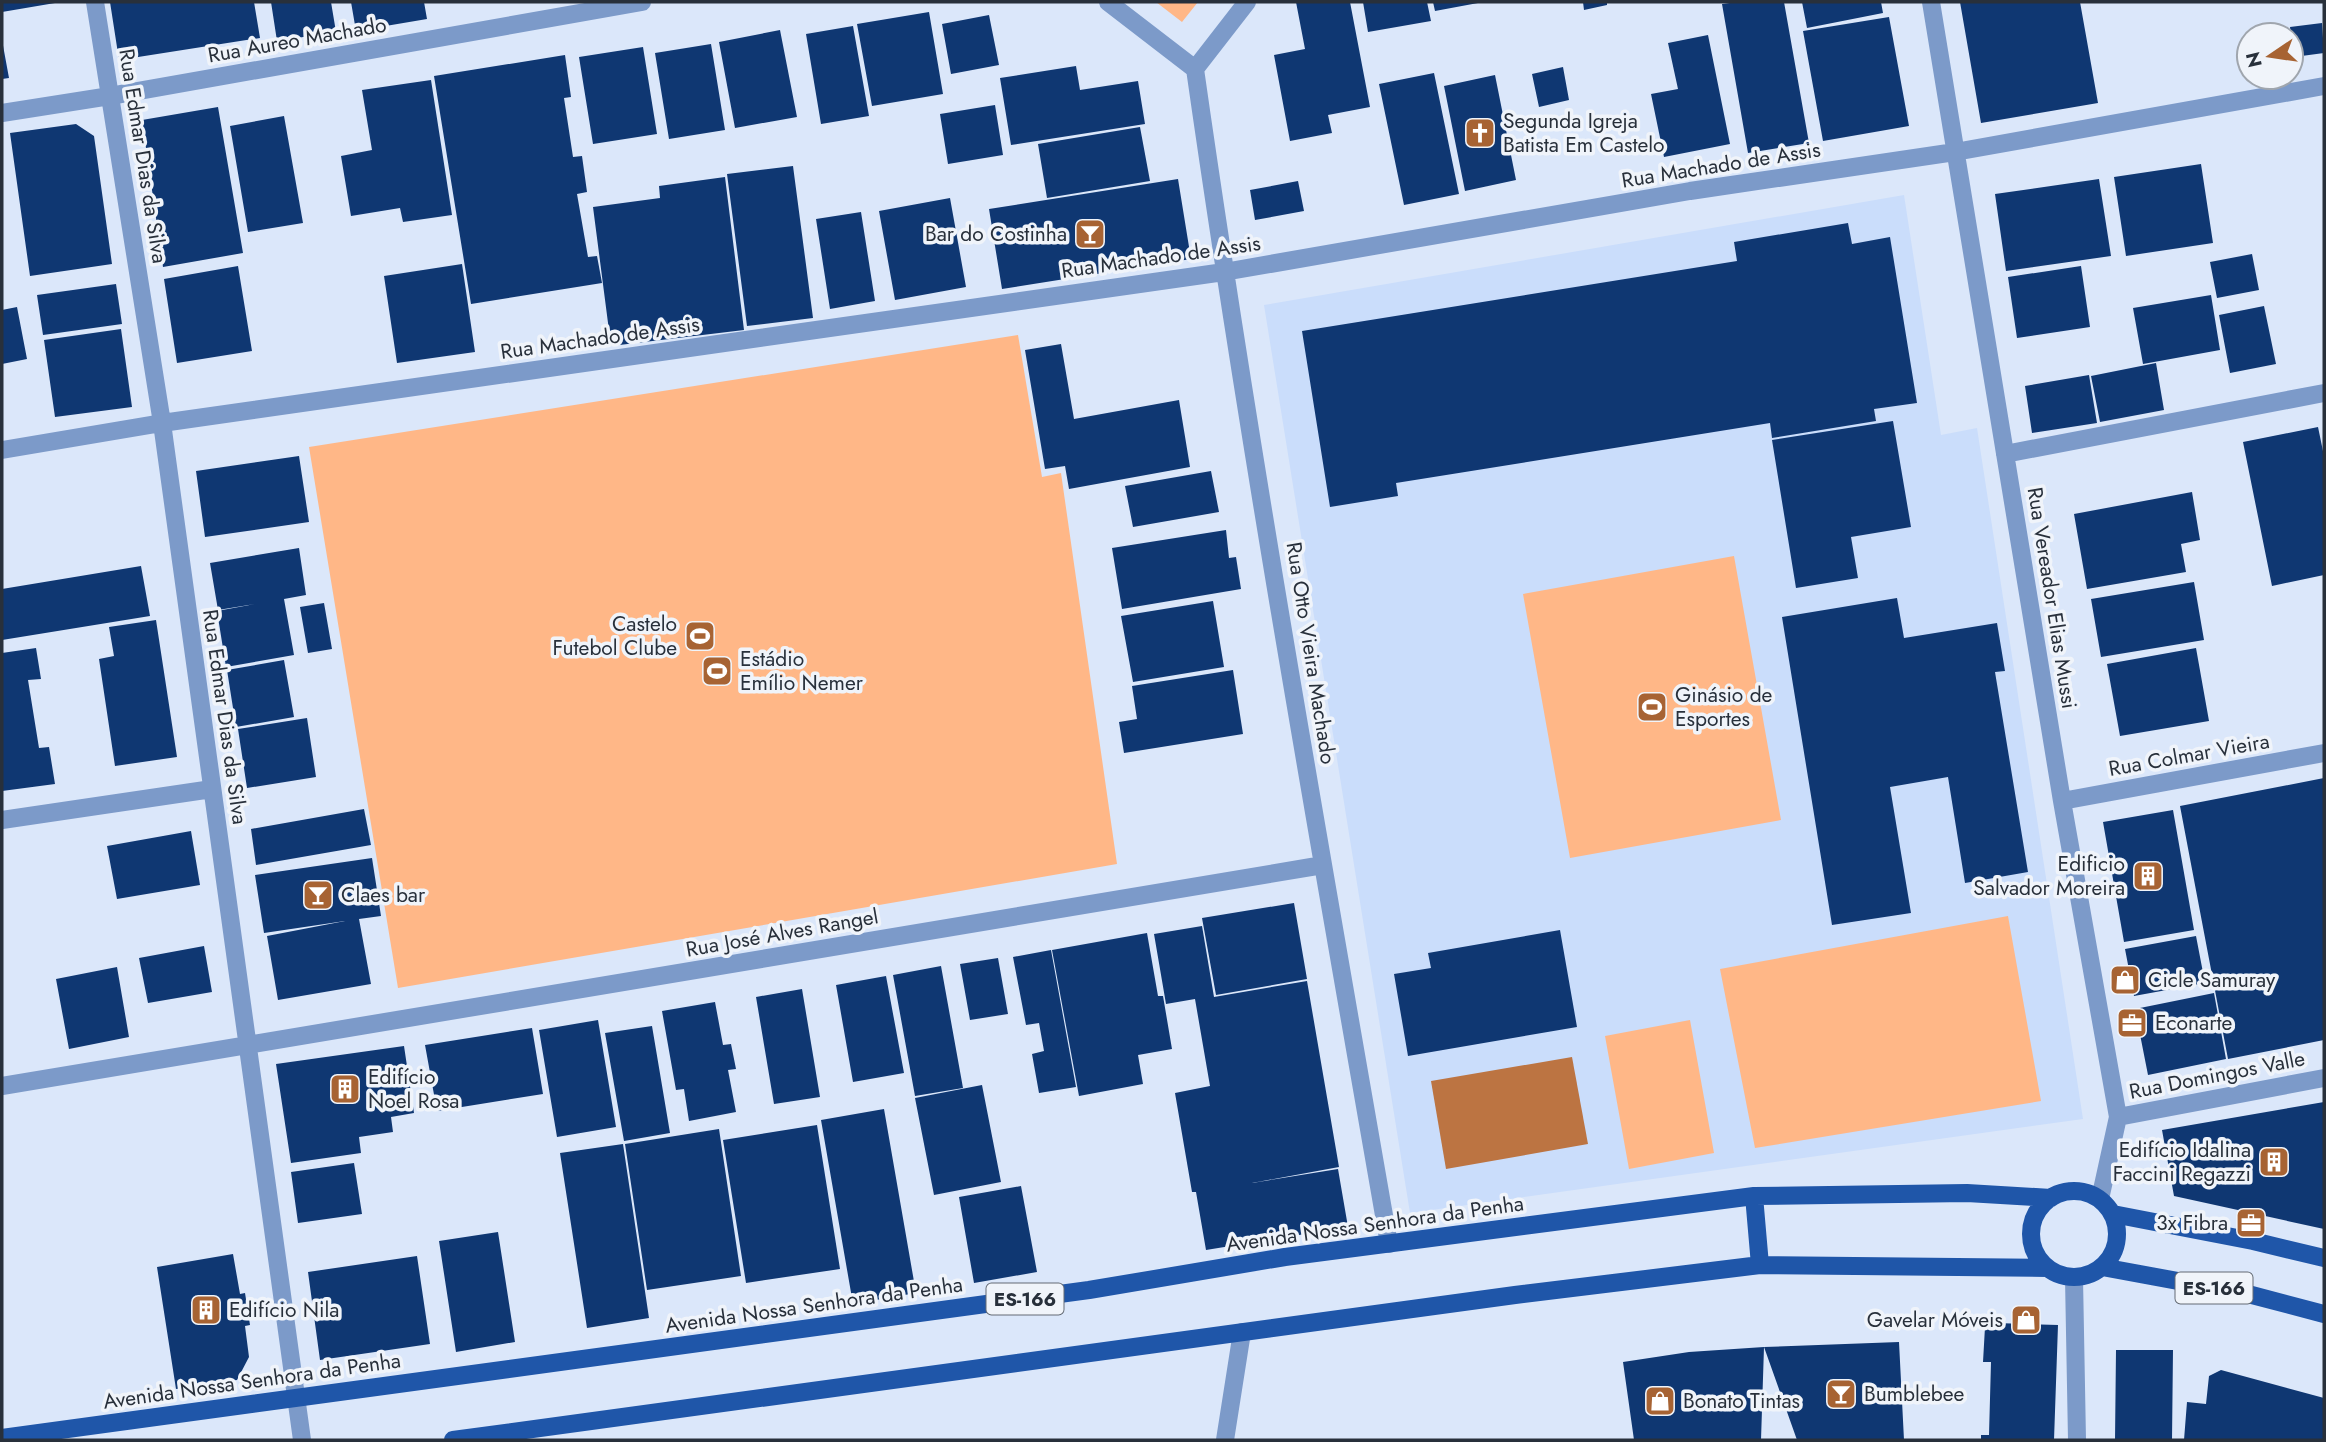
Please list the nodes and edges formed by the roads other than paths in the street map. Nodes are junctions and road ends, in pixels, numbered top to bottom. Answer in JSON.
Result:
{"nodes":[{"id":1,"x":95,"y":2,"type":"edge"},
{"id":2,"x":642,"y":2,"type":"edge"},
{"id":3,"x":1108,"y":2,"type":"edge"},
{"id":4,"x":1247,"y":2,"type":"edge"},
{"id":5,"x":1931,"y":2,"type":"edge"},
{"id":6,"x":1195,"y":69,"type":"junction"},
{"id":7,"x":2324,"y":86,"type":"edge"},
{"id":8,"x":110,"y":96,"type":"junction"},
{"id":9,"x":2,"y":113,"type":"edge"},
{"id":10,"x":1955,"y":152,"type":"junction"},
{"id":11,"x":1224,"y":272,"type":"junction"},
{"id":12,"x":2324,"y":393,"type":"edge"},
{"id":13,"x":162,"y":423,"type":"junction"},
{"id":14,"x":2,"y":450,"type":"edge"},
{"id":15,"x":2005,"y":454,"type":"junction"},
{"id":16,"x":2324,"y":753,"type":"edge"},
{"id":17,"x":212,"y":789,"type":"junction"},
{"id":18,"x":2062,"y":801,"type":"junction"},
{"id":19,"x":2,"y":820,"type":"edge"},
{"id":20,"x":1323,"y":865,"type":"junction"},
{"id":21,"x":248,"y":1045,"type":"junction"},
{"id":22,"x":2324,"y":1079,"type":"edge"},
{"id":23,"x":2,"y":1086,"type":"edge"},
{"id":24,"x":2118,"y":1117,"type":"junction"},
{"id":25,"x":1754,"y":1196,"type":"junction"},
{"id":26,"x":2051,"y":1198,"type":"junction"},
{"id":27,"x":2100,"y":1199,"type":"junction"},
{"id":28,"x":2113,"y":1214,"type":"junction"},
{"id":29,"x":1389,"y":1244,"type":"junction"},
{"id":30,"x":2324,"y":1258,"type":"edge"},
{"id":31,"x":1760,"y":1265,"type":"junction"},
{"id":32,"x":2102,"y":1267,"type":"junction"},
{"id":33,"x":2047,"y":1268,"type":"junction"},
{"id":34,"x":2074,"y":1278,"type":"junction"},
{"id":35,"x":2324,"y":1314,"type":"edge"},
{"id":36,"x":1242,"y":1332,"type":"junction"},
{"id":37,"x":297,"y":1398,"type":"junction"},
{"id":38,"x":2,"y":1438,"type":"edge"},
{"id":39,"x":302,"y":1440,"type":"edge"},
{"id":40,"x":453,"y":1440,"type":"edge"},
{"id":41,"x":1225,"y":1440,"type":"edge"},
{"id":42,"x":2077,"y":1440,"type":"edge"}],
"edges":[{"from":1,"to":8,"type":"street","name":"Rua Edmar Dias da Silva"},
{"from":2,"to":8,"type":"street","name":"Rua Aureo Machado"},
{"from":3,"to":6,"type":"street"},
{"from":4,"to":6,"type":"street"},
{"from":5,"to":10,"type":"street","name":"Rua Vereador Elias Mussi"},
{"from":6,"to":11,"type":"street","name":"Rua Otto Vieira Machado"},
{"from":7,"to":10,"type":"street","name":"Rua Machado de Assis"},
{"from":8,"to":9,"type":"street","name":"Rua Aureo Machado"},
{"from":8,"to":13,"type":"street","name":"Rua Edmar Dias da Silva"},
{"from":10,"to":11,"type":"street","name":"Rua Machado de Assis"},
{"from":10,"to":15,"type":"street","name":"Rua Vereador Elias Mussi"},
{"from":11,"to":13,"type":"street","name":"Rua Machado de Assis"},
{"from":11,"to":20,"type":"street","name":"Rua Otto Vieira Machado"},
{"from":12,"to":15,"type":"street"},
{"from":13,"to":14,"type":"street","name":"Rua Machado de Assis"},
{"from":13,"to":17,"type":"street","name":"Rua Edmar Dias da Silva"},
{"from":15,"to":18,"type":"street","name":"Rua Vereador Elias Mussi"},
{"from":16,"to":18,"type":"street","name":"Rua Colmar Vieira"},
{"from":17,"to":19,"type":"street"},
{"from":17,"to":21,"type":"street","name":"Rua Edmar Dias da Silva"},
{"from":18,"to":24,"type":"street","name":"Rua Vereador Elias Mussi"},
{"from":20,"to":21,"type":"street","name":"Rua José Alves Rangel"},
{"from":20,"to":29,"type":"street","name":"Rua Otto Vieira Machado"},
{"from":21,"to":23,"type":"street","name":"Rua José Alves Rangel"},
{"from":21,"to":37,"type":"street","name":"Rua Edmar Dias da Silva"},
{"from":22,"to":24,"type":"street","name":"Rua Domingos Valle"},
{"from":24,"to":27,"type":"street","name":"Rua Vereador Elias Mussi"},
{"from":25,"to":26,"type":"main road","name":"Avenida Nossa Senhora da Penha","number":"ES-166"},
{"from":25,"to":29,"type":"main road","name":"Avenida Nossa Senhora da Penha","number":"ES-166"},
{"from":25,"to":31,"type":"main road"},
{"from":26,"to":27,"type":"main road"},
{"from":26,"to":33,"type":"main road"},
{"from":27,"to":28,"type":"main road"},
{"from":28,"to":30,"type":"main road","number":"ES-166"},
{"from":28,"to":32,"type":"main road"},
{"from":29,"to":37,"type":"main road","name":"Avenida Nossa Senhora da Penha","number":"ES-166"},
{"from":31,"to":33,"type":"main road"},
{"from":31,"to":36,"type":"main road"},
{"from":32,"to":34,"type":"main road"},
{"from":32,"to":35,"type":"main road","number":"ES-166"},
{"from":33,"to":34,"type":"main road"},
{"from":34,"to":42,"type":"street"},
{"from":36,"to":40,"type":"main road"},
{"from":36,"to":41,"type":"street"},
{"from":37,"to":38,"type":"main road","name":"Avenida Nossa Senhora da Penha","number":"ES-166"},
{"from":37,"to":39,"type":"street","name":"Rua Edmar Dias da Silva"}]}
